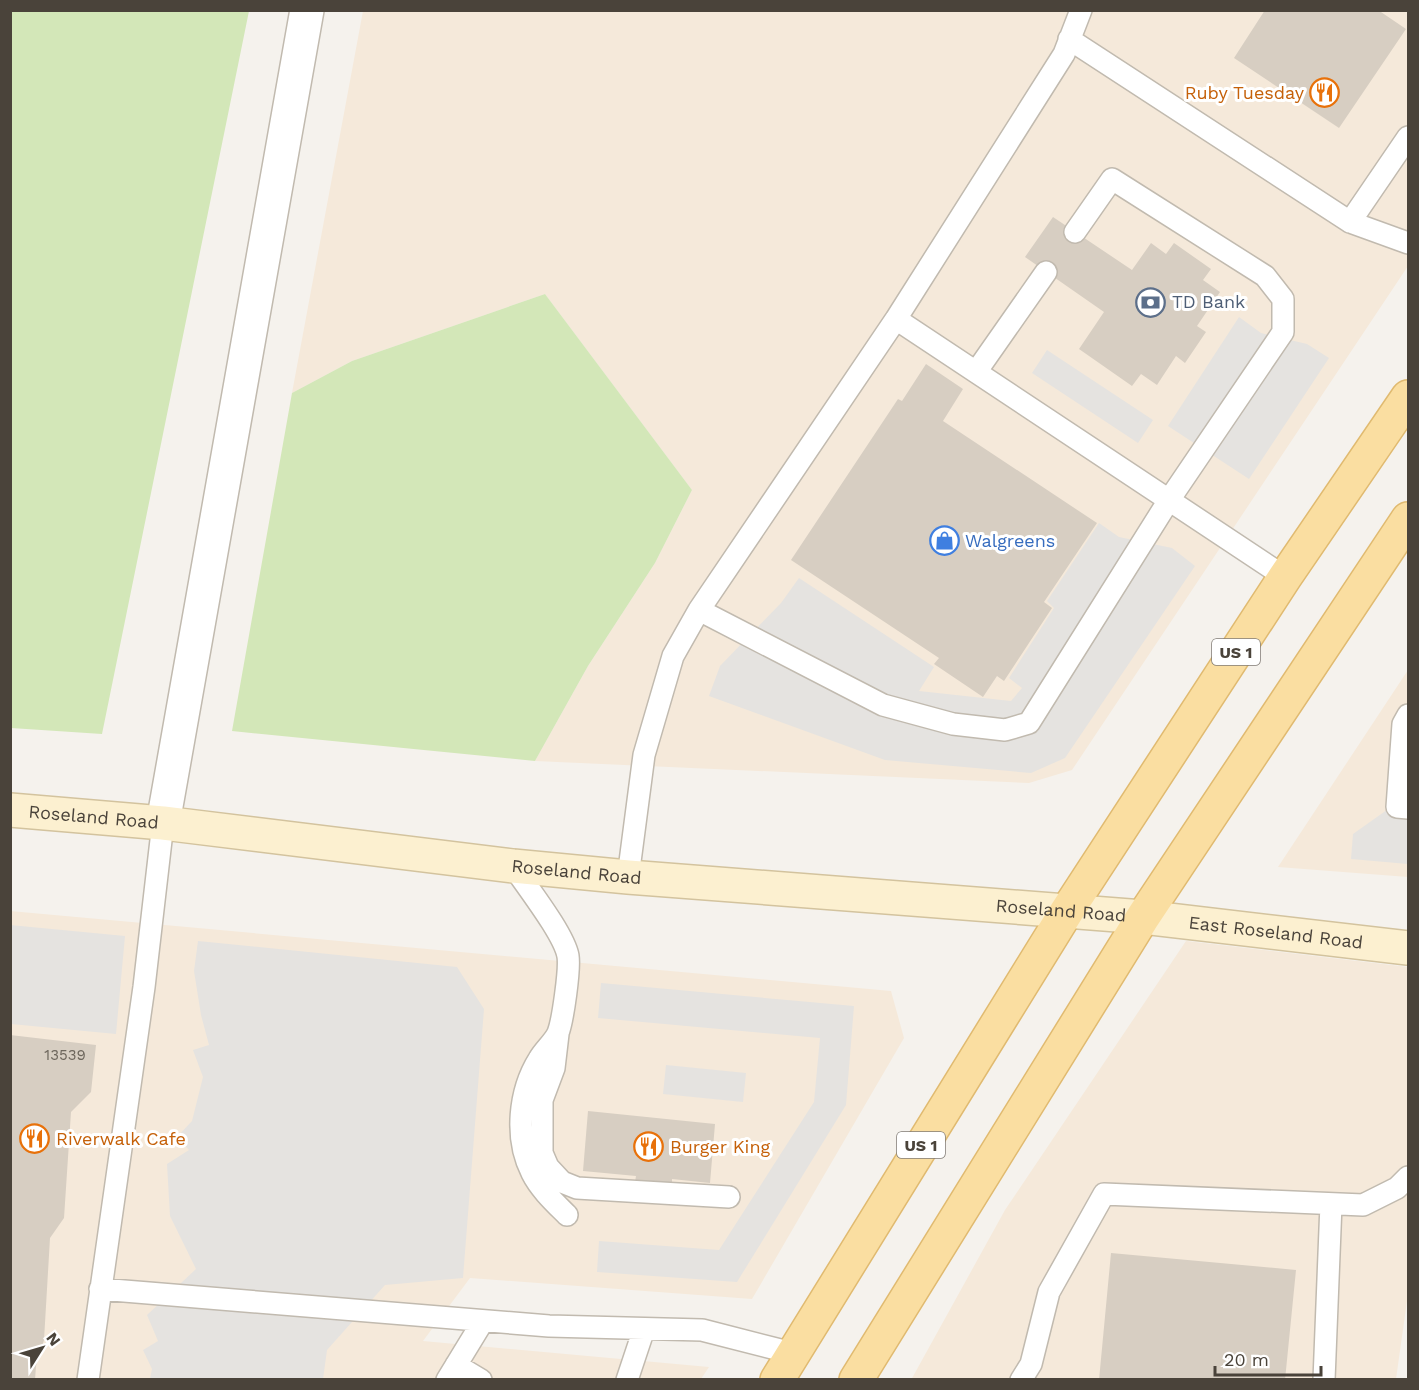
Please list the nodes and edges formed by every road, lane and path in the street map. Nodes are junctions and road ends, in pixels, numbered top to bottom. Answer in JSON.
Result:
{"nodes":[{"id":1,"x":307,"y":10,"type":"edge"},
{"id":2,"x":1081,"y":10,"type":"edge"},
{"id":3,"x":1069,"y":39,"type":"junction"},
{"id":4,"x":1408,"y":137,"type":"edge"},
{"id":5,"x":1350,"y":222,"type":"junction"},
{"id":6,"x":1075,"y":232,"type":"dead end"},
{"id":7,"x":1408,"y":243,"type":"edge"},
{"id":8,"x":1046,"y":272,"type":"dead end"},
{"id":9,"x":896,"y":319,"type":"junction"},
{"id":10,"x":976,"y":372,"type":"junction"},
{"id":11,"x":1408,"y":397,"type":"edge"},
{"id":12,"x":1169,"y":500,"type":"junction"},
{"id":13,"x":1408,"y":519,"type":"edge"},
{"id":14,"x":1285,"y":577,"type":"junction"},
{"id":15,"x":699,"y":610,"type":"junction"},
{"id":16,"x":1407,"y":721,"type":"edge"},
{"id":17,"x":1403,"y":808,"type":"edge"},
{"id":18,"x":10,"y":810,"type":"edge"},
{"id":19,"x":163,"y":823,"type":"junction"},
{"id":20,"x":513,"y":866,"type":"junction"},
{"id":21,"x":628,"y":877,"type":"junction"},
{"id":22,"x":1067,"y":911,"type":"junction"},
{"id":23,"x":1143,"y":917,"type":"junction"},
{"id":24,"x":1408,"y":948,"type":"edge"},
{"id":25,"x":558,"y":1033,"type":"junction"},
{"id":26,"x":1408,"y":1177,"type":"edge"},
{"id":27,"x":729,"y":1197,"type":"dead end"},
{"id":28,"x":1331,"y":1204,"type":"junction"},
{"id":29,"x":567,"y":1215,"type":"dead end"},
{"id":30,"x":100,"y":1289,"type":"junction"},
{"id":31,"x":483,"y":1321,"type":"junction"},
{"id":32,"x":644,"y":1329,"type":"junction"},
{"id":33,"x":785,"y":1366,"type":"edge"},
{"id":34,"x":452,"y":1372,"type":"edge"},
{"id":35,"x":88,"y":1380,"type":"edge"},
{"id":36,"x":481,"y":1380,"type":"edge"},
{"id":37,"x":627,"y":1380,"type":"edge"},
{"id":38,"x":856,"y":1380,"type":"edge"},
{"id":39,"x":1021,"y":1380,"type":"edge"},
{"id":40,"x":1324,"y":1380,"type":"edge"}],
"edges":[{"from":1,"to":19,"type":"street"},
{"from":2,"to":3,"type":"lane"},
{"from":3,"to":5,"type":"lane"},
{"from":3,"to":9,"type":"lane"},
{"from":4,"to":5,"type":"lane"},
{"from":5,"to":7,"type":"lane"},
{"from":6,"to":12,"type":"lane"},
{"from":8,"to":10,"type":"lane"},
{"from":9,"to":10,"type":"lane"},
{"from":9,"to":15,"type":"lane"},
{"from":10,"to":12,"type":"lane"},
{"from":11,"to":14,"type":"main road","number":"US 1"},
{"from":12,"to":14,"type":"lane"},
{"from":12,"to":15,"type":"lane"},
{"from":13,"to":23,"type":"main road"},
{"from":14,"to":22,"type":"main road","number":"US 1"},
{"from":15,"to":21,"type":"lane"},
{"from":16,"to":17,"type":"lane"},
{"from":18,"to":19,"type":"main road","name":"Roseland Road"},
{"from":19,"to":20,"type":"main road","name":"Roseland Road"},
{"from":19,"to":30,"type":"lane"},
{"from":20,"to":21,"type":"main road","name":"Roseland Road"},
{"from":20,"to":25,"type":"lane"},
{"from":21,"to":22,"type":"main road","name":"Roseland Road"},
{"from":22,"to":23,"type":"main road","name":"Roseland Road"},
{"from":22,"to":33,"type":"main road","number":"US 1"},
{"from":23,"to":24,"type":"main road","name":"East Roseland Road"},
{"from":23,"to":38,"type":"main road"},
{"from":25,"to":27,"type":"lane"},
{"from":25,"to":29,"type":"lane"},
{"from":26,"to":28,"type":"lane"},
{"from":28,"to":39,"type":"lane"},
{"from":28,"to":40,"type":"lane"},
{"from":30,"to":31,"type":"lane"},
{"from":30,"to":35,"type":"lane"},
{"from":31,"to":32,"type":"lane"},
{"from":31,"to":34,"type":"lane"},
{"from":32,"to":33,"type":"lane"},
{"from":32,"to":37,"type":"lane"},
{"from":34,"to":36,"type":"lane"}]}
